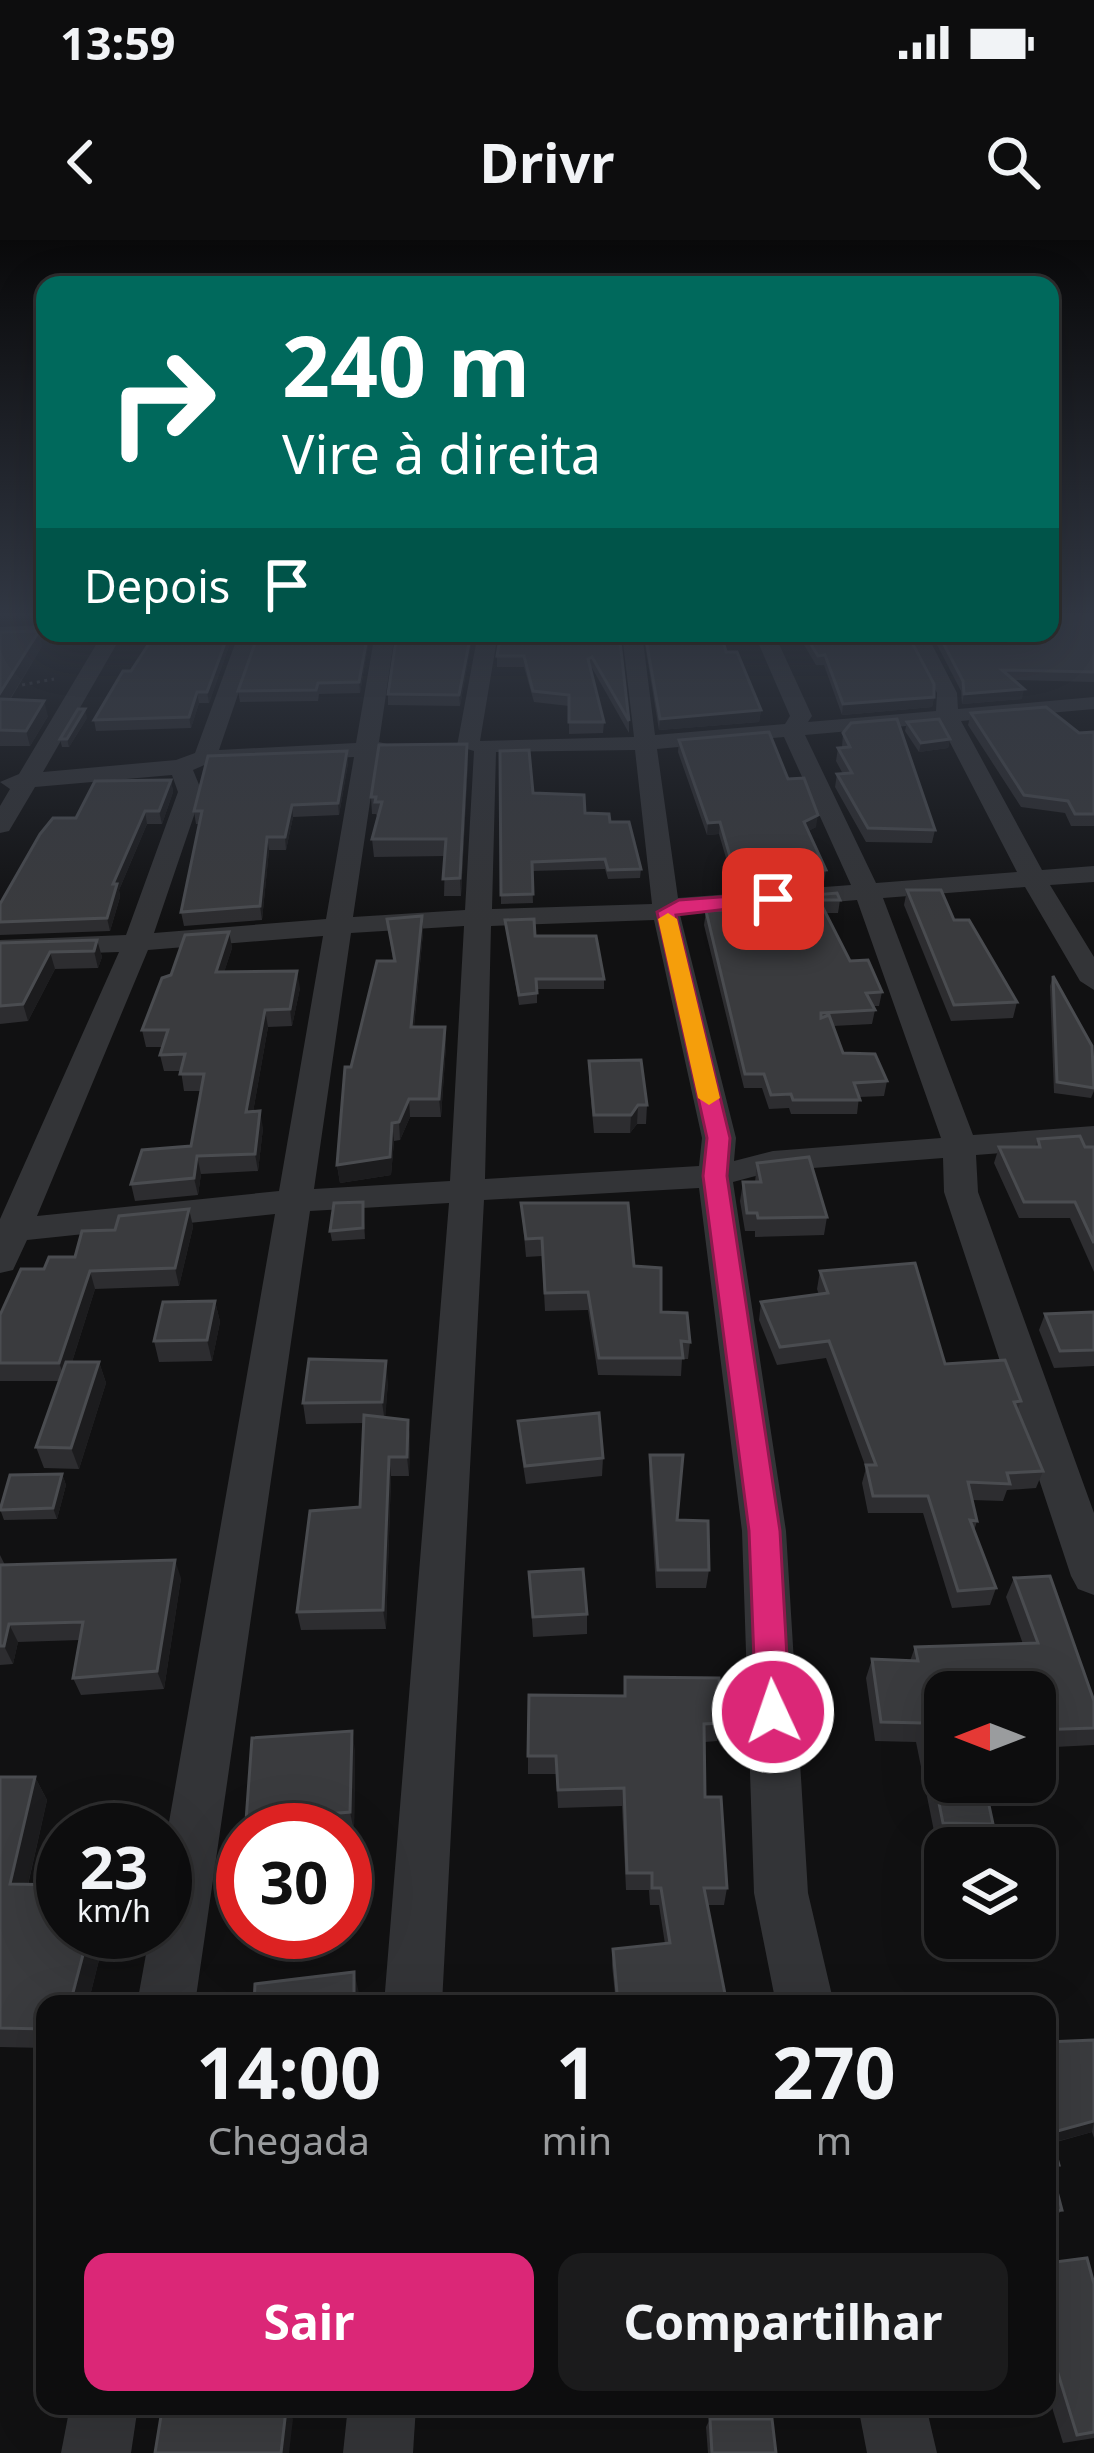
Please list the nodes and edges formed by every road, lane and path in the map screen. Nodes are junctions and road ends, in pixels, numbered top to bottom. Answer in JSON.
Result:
{"nodes":[{"id":1,"x":65,"y":715,"type":"edge"},
{"id":2,"x":212,"y":715,"type":"edge"},
{"id":3,"x":372,"y":715,"type":"edge"},
{"id":4,"x":473,"y":715,"type":"edge"},
{"id":5,"x":641,"y":715,"type":"edge"},
{"id":6,"x":801,"y":715,"type":"edge"},
{"id":7,"x":944,"y":715,"type":"edge"},
{"id":8,"x":947,"y":715,"type":"edge"},
{"id":9,"x":792,"y":730,"type":"junction"},
{"id":10,"x":644,"y":742,"type":"junction"},
{"id":11,"x":467,"y":746,"type":"junction"},
{"id":12,"x":407,"y":747,"type":"edge"},
{"id":13,"x":367,"y":748,"type":"junction"},
{"id":14,"x":192,"y":762,"type":"junction"},
{"id":15,"x":0,"y":782,"type":"edge"},
{"id":16,"x":27,"y":782,"type":"junction"},
{"id":17,"x":0,"y":826,"type":"edge"},
{"id":18,"x":1094,"y":874,"type":"edge"},
{"id":19,"x":1035,"y":881,"type":"junction"},
{"id":20,"x":867,"y":892,"type":"junction"},
{"id":21,"x":666,"y":912,"type":"junction"},
{"id":22,"x":481,"y":920,"type":"junction"},
{"id":23,"x":339,"y":929,"type":"junction"},
{"id":24,"x":137,"y":944,"type":"junction"},
{"id":25,"x":0,"y":947,"type":"edge"},
{"id":26,"x":1094,"y":981,"type":"edge"},
{"id":27,"x":1094,"y":1136,"type":"edge"},
{"id":28,"x":958,"y":1142,"type":"junction"},
{"id":29,"x":715,"y":1176,"type":"junction"},
{"id":30,"x":467,"y":1191,"type":"junction"},
{"id":31,"x":290,"y":1201,"type":"junction"},
{"id":32,"x":4,"y":1241,"type":"edge"},
{"id":33,"x":1094,"y":1576,"type":"edge"},
{"id":34,"x":167,"y":1995,"type":"edge"},
{"id":35,"x":414,"y":1995,"type":"edge"},
{"id":36,"x":803,"y":1995,"type":"edge"},
{"id":37,"x":102,"y":2415,"type":"edge"},
{"id":38,"x":381,"y":2415,"type":"edge"},
{"id":39,"x":894,"y":2415,"type":"edge"},
{"id":40,"x":96,"y":2453,"type":"edge"},
{"id":41,"x":378,"y":2453,"type":"edge"},
{"id":42,"x":902,"y":2453,"type":"edge"}],
"edges":[{"from":1,"to":16,"type":"street"},
{"from":2,"to":14,"type":"street"},
{"from":3,"to":13,"type":"street"},
{"from":4,"to":11,"type":"street"},
{"from":5,"to":10,"type":"street"},
{"from":6,"to":9,"type":"street"},
{"from":7,"to":9,"type":"street"},
{"from":8,"to":19,"type":"street"},
{"from":9,"to":10,"type":"street"},
{"from":9,"to":20,"type":"street"},
{"from":10,"to":11,"type":"street"},
{"from":10,"to":21,"type":"street"},
{"from":11,"to":22,"type":"street"},
{"from":12,"to":13,"type":"street"},
{"from":13,"to":14,"type":"street"},
{"from":13,"to":23,"type":"street"},
{"from":14,"to":16,"type":"street"},
{"from":14,"to":24,"type":"street"},
{"from":15,"to":16,"type":"street"},
{"from":16,"to":17,"type":"street"},
{"from":18,"to":19,"type":"street"},
{"from":19,"to":20,"type":"street"},
{"from":19,"to":26,"type":"street"},
{"from":20,"to":21,"type":"street"},
{"from":20,"to":28,"type":"street"},
{"from":21,"to":22,"type":"street"},
{"from":21,"to":29,"type":"street"},
{"from":22,"to":23,"type":"street"},
{"from":22,"to":30,"type":"street"},
{"from":23,"to":24,"type":"street"},
{"from":23,"to":31,"type":"street"},
{"from":24,"to":25,"type":"street"},
{"from":24,"to":32,"type":"street"},
{"from":27,"to":28,"type":"street"},
{"from":28,"to":29,"type":"street"},
{"from":28,"to":33,"type":"street"},
{"from":29,"to":30,"type":"street"},
{"from":29,"to":36,"type":"street"},
{"from":30,"to":31,"type":"street"},
{"from":30,"to":35,"type":"street"},
{"from":31,"to":32,"type":"street"},
{"from":31,"to":34,"type":"street"},
{"from":37,"to":40,"type":"street"},
{"from":38,"to":41,"type":"street"},
{"from":39,"to":42,"type":"street"}]}
